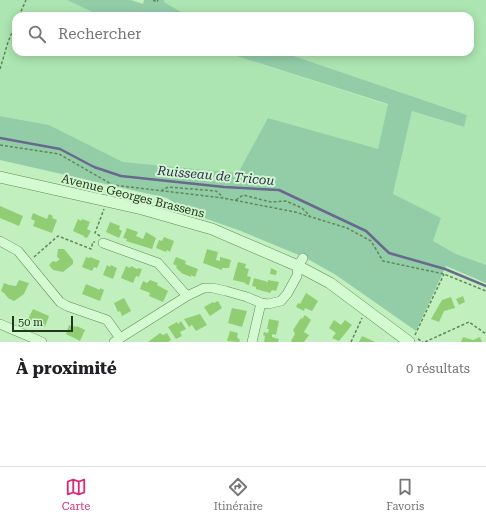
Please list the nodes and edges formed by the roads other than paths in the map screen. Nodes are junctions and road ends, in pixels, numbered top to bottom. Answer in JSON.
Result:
{"nodes":[{"id":1,"x":0,"y":177,"type":"edge"},
{"id":2,"x":0,"y":241,"type":"edge"},
{"id":3,"x":103,"y":243,"type":"road end"},
{"id":4,"x":300,"y":262,"type":"junction"},
{"id":5,"x":187,"y":296,"type":"junction"},
{"id":6,"x":261,"y":304,"type":"junction"},
{"id":7,"x":0,"y":324,"type":"edge"},
{"id":8,"x":412,"y":339,"type":"edge"},
{"id":9,"x":117,"y":340,"type":"edge"},
{"id":10,"x":42,"y":342,"type":"edge"},
{"id":11,"x":252,"y":342,"type":"edge"}],
"edges":[{"from":1,"to":4,"type":"street","name":"Avenue Georges Brassens"},
{"from":2,"to":9,"type":"street"},
{"from":3,"to":5,"type":"street"},
{"from":4,"to":6,"type":"street"},
{"from":4,"to":8,"type":"street","name":"Avenue Georges Brassens"},
{"from":5,"to":6,"type":"street"},
{"from":5,"to":9,"type":"street"},
{"from":6,"to":11,"type":"street"},
{"from":7,"to":10,"type":"street"}]}
